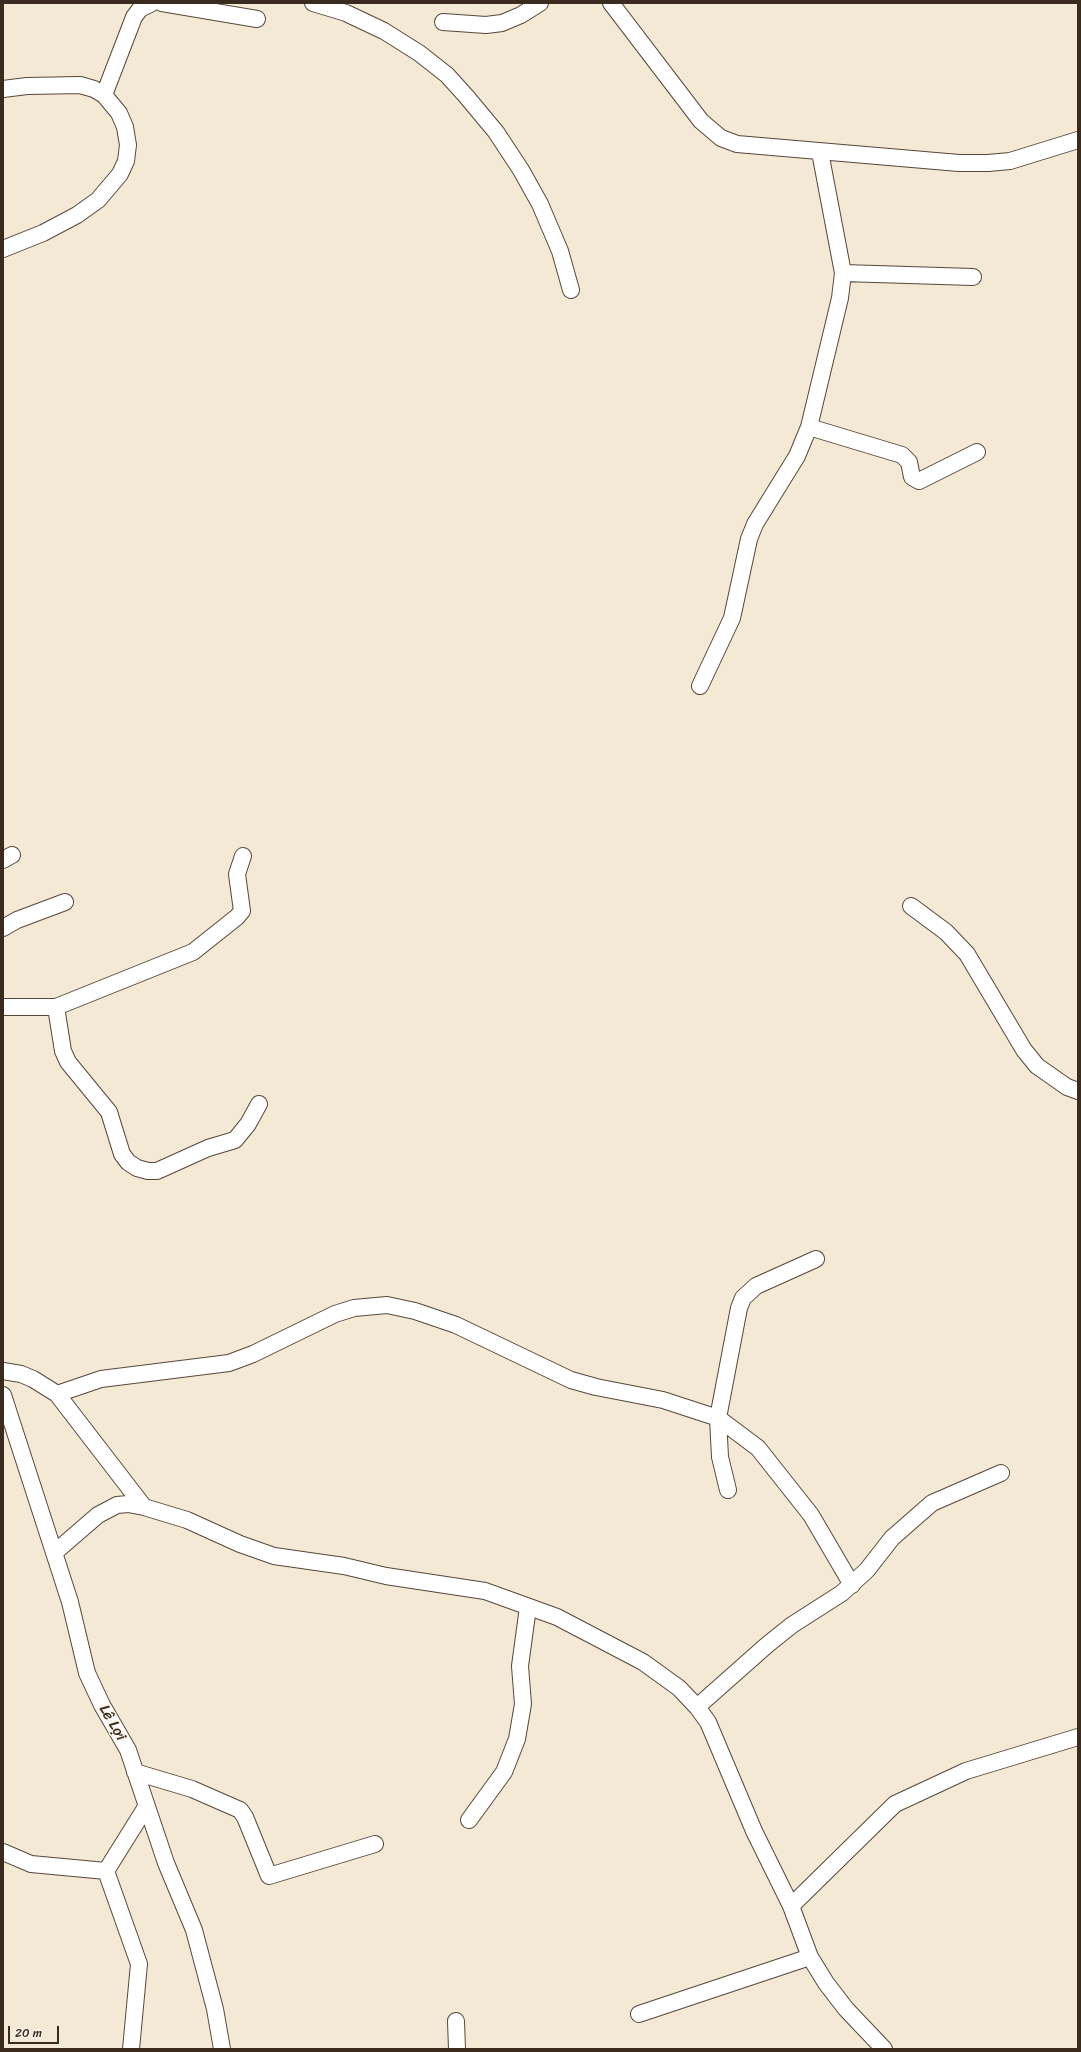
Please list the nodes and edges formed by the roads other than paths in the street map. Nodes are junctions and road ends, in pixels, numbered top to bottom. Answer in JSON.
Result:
{"nodes":[{"id":1,"x":152,"y":3,"type":"edge"},
{"id":2,"x":162,"y":3,"type":"edge"},
{"id":3,"x":313,"y":3,"type":"edge"},
{"id":4,"x":540,"y":3,"type":"edge"},
{"id":5,"x":611,"y":3,"type":"edge"},
{"id":6,"x":257,"y":19,"type":"dead end"},
{"id":7,"x":444,"y":22,"type":"dead end"},
{"id":8,"x":3,"y":89,"type":"edge"},
{"id":9,"x":104,"y":95,"type":"junction"},
{"id":10,"x":1078,"y":140,"type":"edge"},
{"id":11,"x":820,"y":152,"type":"junction"},
{"id":12,"x":3,"y":249,"type":"edge"},
{"id":13,"x":843,"y":273,"type":"junction"},
{"id":14,"x":973,"y":277,"type":"dead end"},
{"id":15,"x":572,"y":290,"type":"dead end"},
{"id":16,"x":809,"y":427,"type":"junction"},
{"id":17,"x":977,"y":452,"type":"dead end"},
{"id":18,"x":700,"y":686,"type":"dead end"},
{"id":19,"x":243,"y":856,"type":"dead end"},
{"id":20,"x":65,"y":902,"type":"dead end"},
{"id":21,"x":911,"y":906,"type":"dead end"},
{"id":22,"x":3,"y":928,"type":"edge"},
{"id":23,"x":3,"y":1007,"type":"edge"},
{"id":24,"x":56,"y":1007,"type":"junction"},
{"id":25,"x":1078,"y":1091,"type":"edge"},
{"id":26,"x":259,"y":1104,"type":"dead end"},
{"id":27,"x":816,"y":1259,"type":"dead end"},
{"id":28,"x":3,"y":1371,"type":"edge"},
{"id":29,"x":57,"y":1394,"type":"junction"},
{"id":30,"x":3,"y":1395,"type":"edge"},
{"id":31,"x":718,"y":1418,"type":"junction"},
{"id":32,"x":1001,"y":1473,"type":"dead end"},
{"id":33,"x":728,"y":1490,"type":"dead end"},
{"id":34,"x":144,"y":1507,"type":"junction"},
{"id":35,"x":54,"y":1553,"type":"junction"},
{"id":36,"x":852,"y":1585,"type":"junction"},
{"id":37,"x":528,"y":1607,"type":"junction"},
{"id":38,"x":697,"y":1707,"type":"junction"},
{"id":39,"x":1078,"y":1737,"type":"edge"},
{"id":40,"x":135,"y":1772,"type":"junction"},
{"id":41,"x":146,"y":1806,"type":"junction"},
{"id":42,"x":469,"y":1820,"type":"dead end"},
{"id":43,"x":375,"y":1844,"type":"dead end"},
{"id":44,"x":3,"y":1852,"type":"edge"},
{"id":45,"x":106,"y":1871,"type":"junction"},
{"id":46,"x":791,"y":1906,"type":"junction"},
{"id":47,"x":810,"y":1957,"type":"junction"},
{"id":48,"x":639,"y":2014,"type":"dead end"},
{"id":49,"x":456,"y":2021,"type":"dead end"},
{"id":50,"x":131,"y":2049,"type":"edge"},
{"id":51,"x":222,"y":2049,"type":"edge"},
{"id":52,"x":457,"y":2049,"type":"edge"},
{"id":53,"x":884,"y":2049,"type":"edge"}],
"edges":[{"from":1,"to":9,"type":"street"},
{"from":2,"to":6,"type":"street"},
{"from":3,"to":15,"type":"street"},
{"from":4,"to":7,"type":"street"},
{"from":5,"to":11,"type":"street"},
{"from":8,"to":9,"type":"street"},
{"from":9,"to":12,"type":"street"},
{"from":10,"to":11,"type":"street"},
{"from":11,"to":13,"type":"street"},
{"from":13,"to":14,"type":"street"},
{"from":13,"to":16,"type":"street"},
{"from":16,"to":17,"type":"street"},
{"from":16,"to":18,"type":"street"},
{"from":19,"to":24,"type":"street"},
{"from":20,"to":22,"type":"street"},
{"from":21,"to":25,"type":"street"},
{"from":23,"to":24,"type":"street"},
{"from":24,"to":26,"type":"street"},
{"from":27,"to":31,"type":"street"},
{"from":28,"to":29,"type":"street"},
{"from":29,"to":31,"type":"street"},
{"from":29,"to":34,"type":"street"},
{"from":30,"to":35,"type":"street","name":"Lê Lợi"},
{"from":31,"to":33,"type":"street"},
{"from":31,"to":36,"type":"street"},
{"from":32,"to":36,"type":"street"},
{"from":34,"to":35,"type":"street"},
{"from":34,"to":37,"type":"street"},
{"from":35,"to":40,"type":"street","name":"Lê Lợi"},
{"from":36,"to":38,"type":"street"},
{"from":37,"to":38,"type":"street"},
{"from":37,"to":42,"type":"street"},
{"from":38,"to":46,"type":"street"},
{"from":39,"to":46,"type":"street"},
{"from":40,"to":41,"type":"street","name":"Lê Lợi"},
{"from":40,"to":43,"type":"street"},
{"from":41,"to":45,"type":"street"},
{"from":41,"to":51,"type":"street","name":"Lê Lợi"},
{"from":44,"to":45,"type":"street"},
{"from":45,"to":50,"type":"street"},
{"from":46,"to":47,"type":"street"},
{"from":47,"to":48,"type":"street"},
{"from":47,"to":53,"type":"street"},
{"from":49,"to":52,"type":"street"}]}
